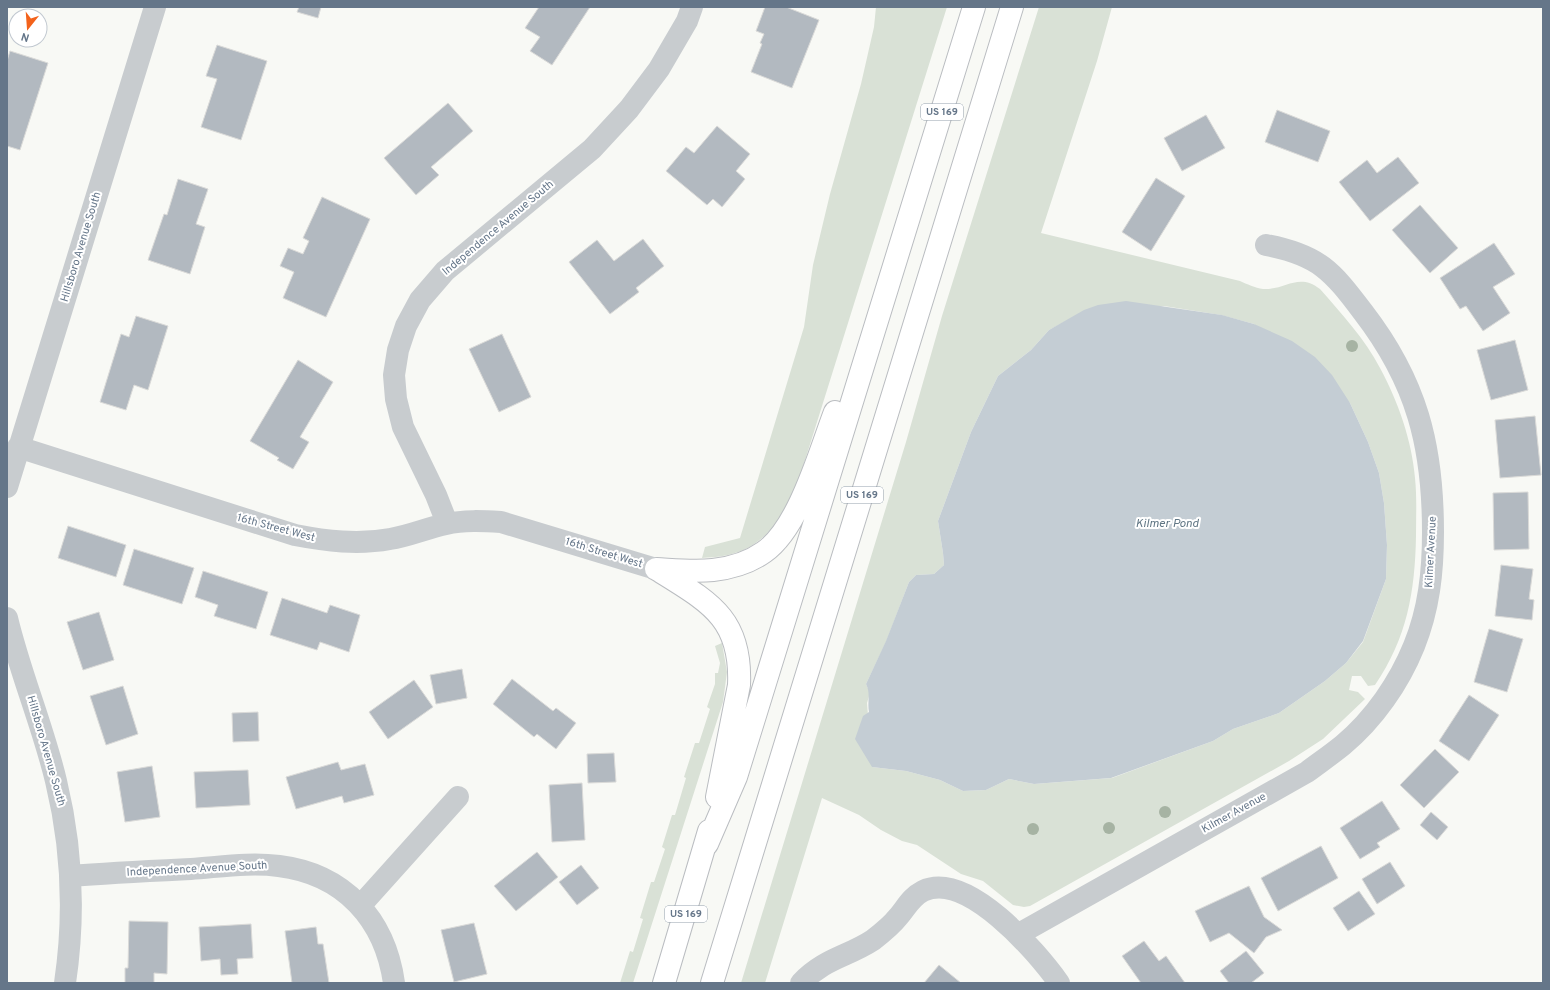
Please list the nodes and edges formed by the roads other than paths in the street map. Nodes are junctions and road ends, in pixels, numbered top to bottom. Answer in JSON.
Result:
{"nodes":[{"id":1,"x":155,"y":7,"type":"edge"},
{"id":2,"x":692,"y":7,"type":"edge"},
{"id":3,"x":974,"y":7,"type":"edge"},
{"id":4,"x":1012,"y":7,"type":"edge"},
{"id":5,"x":909,"y":216,"type":"junction"},
{"id":6,"x":1266,"y":245,"type":"dead end"},
{"id":7,"x":18,"y":448,"type":"junction"},
{"id":8,"x":7,"y":487,"type":"edge"},
{"id":9,"x":447,"y":524,"type":"junction"},
{"id":10,"x":656,"y":569,"type":"junction"},
{"id":11,"x":7,"y":618,"type":"edge"},
{"id":12,"x":458,"y":797,"type":"dead end"},
{"id":13,"x":707,"y":844,"type":"junction"},
{"id":14,"x":70,"y":876,"type":"junction"},
{"id":15,"x":361,"y":905,"type":"junction"},
{"id":16,"x":1019,"y":934,"type":"junction"},
{"id":17,"x":65,"y":983,"type":"edge"},
{"id":18,"x":394,"y":983,"type":"edge"},
{"id":19,"x":664,"y":983,"type":"edge"},
{"id":20,"x":712,"y":983,"type":"edge"},
{"id":21,"x":801,"y":983,"type":"edge"},
{"id":22,"x":1059,"y":983,"type":"edge"}],
"edges":[{"from":1,"to":7,"type":"street","name":"Hillsboro Avenue South"},
{"from":2,"to":9,"type":"street","name":"Independence Avenue South"},
{"from":3,"to":5,"type":"highway","number":"US 169"},
{"from":4,"to":20,"type":"highway","number":"US 169"},
{"from":5,"to":10,"type":"highway"},
{"from":5,"to":13,"type":"highway","number":"US 169"},
{"from":6,"to":16,"type":"street","name":"Kilmer Avenue"},
{"from":7,"to":8,"type":"street","name":"Hillsboro Avenue South"},
{"from":7,"to":9,"type":"street","name":"16th Street West"},
{"from":9,"to":10,"type":"street","name":"16th Street West"},
{"from":10,"to":13,"type":"highway"},
{"from":11,"to":14,"type":"street","name":"Hillsboro Avenue South"},
{"from":12,"to":15,"type":"street"},
{"from":13,"to":19,"type":"highway","number":"US 169"},
{"from":14,"to":15,"type":"street","name":"Independence Avenue South"},
{"from":14,"to":17,"type":"street","name":"Hillsboro Avenue South"},
{"from":15,"to":18,"type":"street","name":"Independence Avenue South"},
{"from":16,"to":21,"type":"street"},
{"from":16,"to":22,"type":"street"}]}
